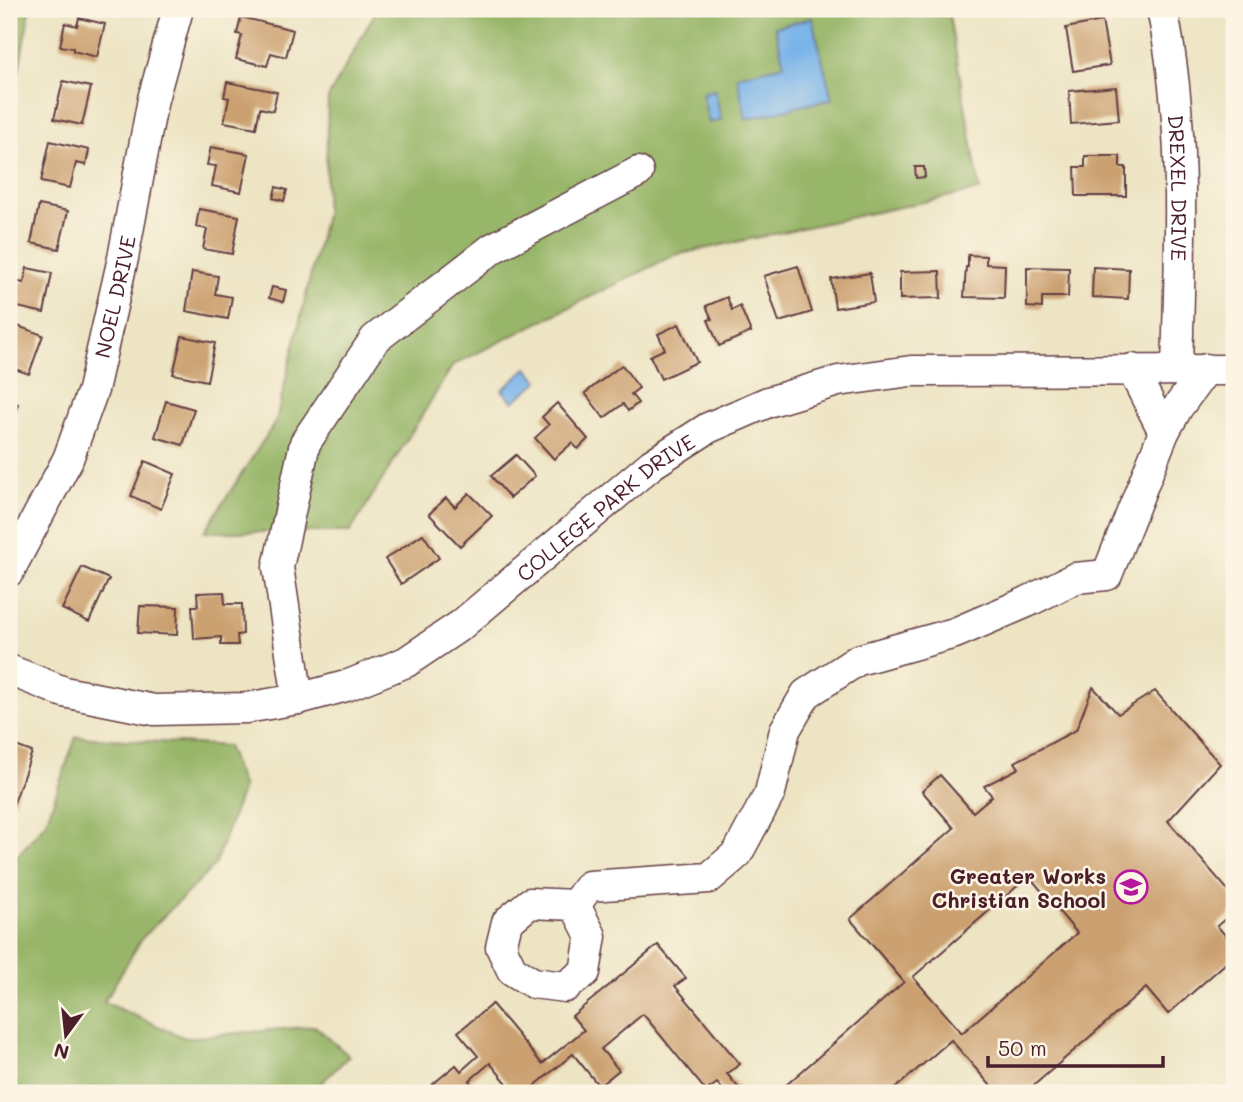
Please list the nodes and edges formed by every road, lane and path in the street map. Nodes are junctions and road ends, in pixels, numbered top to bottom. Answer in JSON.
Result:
{"nodes":[{"id":1,"x":178,"y":9,"type":"edge"},
{"id":2,"x":1162,"y":9,"type":"edge"},
{"id":3,"x":638,"y":172,"type":"dead end"},
{"id":4,"x":1132,"y":369,"type":"junction"},
{"id":5,"x":1206,"y":369,"type":"edge"},
{"id":6,"x":1164,"y":432,"type":"junction"},
{"id":7,"x":9,"y":571,"type":"edge"},
{"id":8,"x":9,"y":670,"type":"edge"},
{"id":9,"x":298,"y":699,"type":"junction"},
{"id":10,"x":575,"y":905,"type":"dead end"}],
"edges":[{"from":1,"to":7,"type":"street","name":"NOEL DRIVE"},
{"from":2,"to":5,"type":"street","name":"DREXEL DRIVE"},
{"from":3,"to":9,"type":"street"},
{"from":4,"to":5,"type":"street","name":"COLLEGE PARK DRIVE"},
{"from":4,"to":6,"type":"street"},
{"from":4,"to":9,"type":"street","name":"COLLEGE PARK DRIVE"},
{"from":5,"to":6,"type":"street"},
{"from":6,"to":10,"type":"street"},
{"from":8,"to":9,"type":"street","name":"COLLEGE PARK DRIVE"}]}
